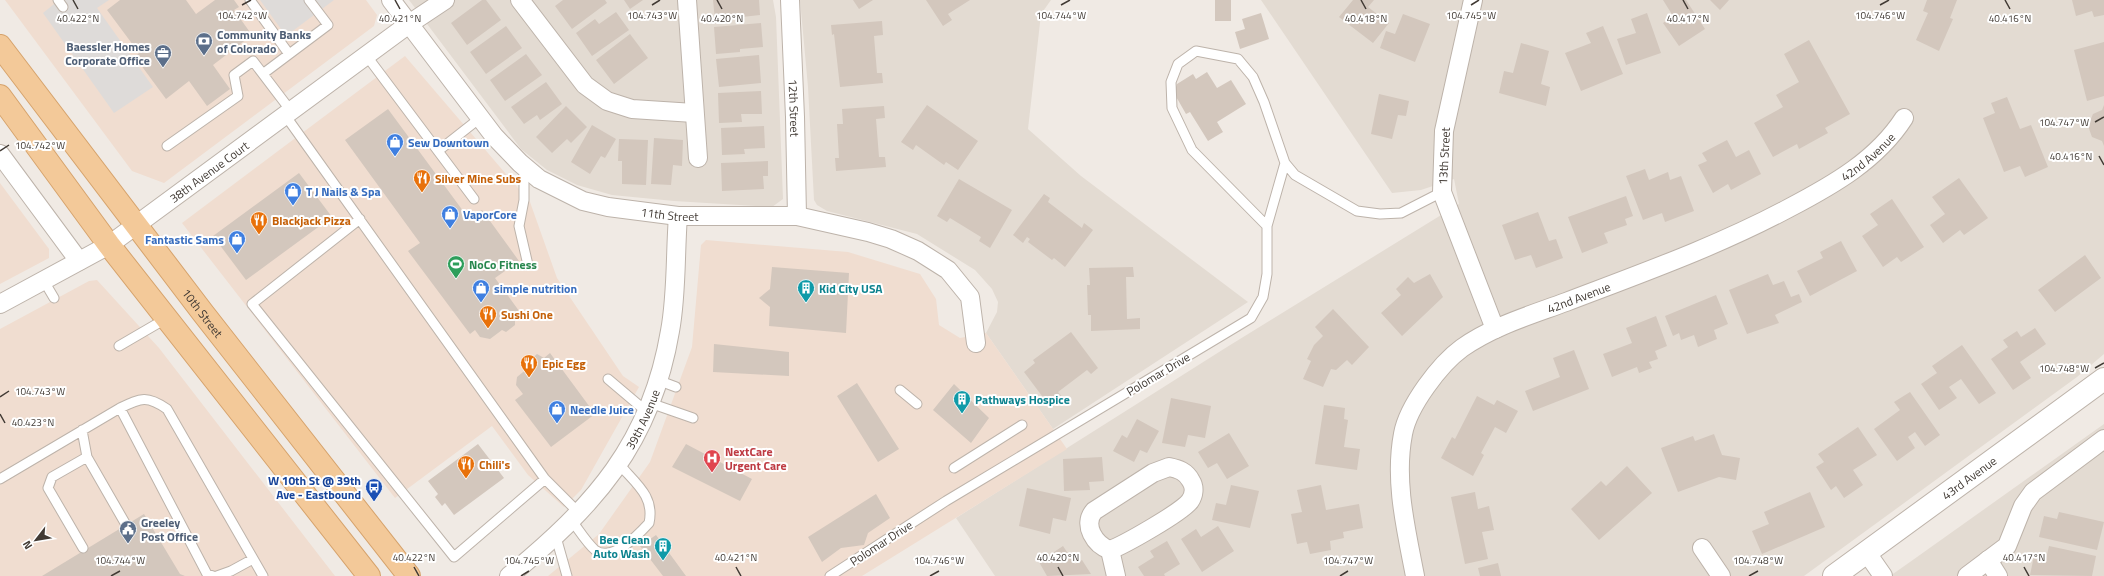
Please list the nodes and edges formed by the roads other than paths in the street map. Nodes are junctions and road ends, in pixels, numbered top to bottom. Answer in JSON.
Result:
{"nodes":[{"id":1,"x":250,"y":0,"type":"edge"},
{"id":2,"x":309,"y":0,"type":"edge"},
{"id":3,"x":391,"y":0,"type":"edge"},
{"id":4,"x":445,"y":0,"type":"edge"},
{"id":5,"x":520,"y":0,"type":"edge"},
{"id":6,"x":687,"y":0,"type":"edge"},
{"id":7,"x":790,"y":0,"type":"edge"},
{"id":8,"x":1473,"y":0,"type":"edge"},
{"id":9,"x":409,"y":24,"type":"junction"},
{"id":10,"x":0,"y":46,"type":"edge"},
{"id":11,"x":289,"y":54,"type":"junction"},
{"id":12,"x":366,"y":56,"type":"junction"},
{"id":13,"x":264,"y":73,"type":"junction"},
{"id":14,"x":0,"y":96,"type":"edge"},
{"id":15,"x":288,"y":113,"type":"junction"},
{"id":16,"x":694,"y":113,"type":"junction"},
{"id":17,"x":480,"y":118,"type":"junction"},
{"id":18,"x":1904,"y":118,"type":"dead end"},
{"id":19,"x":166,"y":146,"type":"dead end"},
{"id":20,"x":438,"y":151,"type":"junction"},
{"id":21,"x":0,"y":154,"type":"edge"},
{"id":22,"x":698,"y":158,"type":"dead end"},
{"id":23,"x":1284,"y":163,"type":"junction"},
{"id":24,"x":524,"y":166,"type":"junction"},
{"id":25,"x":1442,"y":192,"type":"junction"},
{"id":26,"x":474,"y":199,"type":"dead end"},
{"id":27,"x":678,"y":216,"type":"junction"},
{"id":28,"x":797,"y":216,"type":"junction"},
{"id":29,"x":360,"y":219,"type":"junction"},
{"id":30,"x":136,"y":226,"type":"junction"},
{"id":31,"x":1267,"y":226,"type":"junction"},
{"id":32,"x":109,"y":245,"type":"junction"},
{"id":33,"x":79,"y":261,"type":"junction"},
{"id":34,"x":528,"y":265,"type":"dead end"},
{"id":35,"x":44,"y":281,"type":"junction"},
{"id":36,"x":54,"y":298,"type":"dead end"},
{"id":37,"x":0,"y":304,"type":"edge"},
{"id":38,"x":167,"y":318,"type":"junction"},
{"id":39,"x":1495,"y":329,"type":"junction"},
{"id":40,"x":976,"y":343,"type":"dead end"},
{"id":41,"x":119,"y":346,"type":"dead end"},
{"id":42,"x":608,"y":378,"type":"dead end"},
{"id":43,"x":2104,"y":379,"type":"edge"},
{"id":44,"x":900,"y":390,"type":"dead end"},
{"id":45,"x":917,"y":404,"type":"dead end"},
{"id":46,"x":120,"y":408,"type":"junction"},
{"id":47,"x":648,"y":408,"type":"junction"},
{"id":48,"x":693,"y":418,"type":"dead end"},
{"id":49,"x":1022,"y":425,"type":"dead end"},
{"id":50,"x":82,"y":430,"type":"junction"},
{"id":51,"x":2104,"y":439,"type":"edge"},
{"id":52,"x":87,"y":457,"type":"junction"},
{"id":53,"x":619,"y":464,"type":"junction"},
{"id":54,"x":954,"y":468,"type":"dead end"},
{"id":55,"x":0,"y":479,"type":"edge"},
{"id":56,"x":545,"y":479,"type":"junction"},
{"id":57,"x":575,"y":516,"type":"junction"},
{"id":58,"x":125,"y":523,"type":"dead end"},
{"id":59,"x":556,"y":537,"type":"junction"},
{"id":60,"x":83,"y":548,"type":"dead end"},
{"id":61,"x":1702,"y":548,"type":"dead end"},
{"id":62,"x":1110,"y":550,"type":"junction"},
{"id":63,"x":1868,"y":553,"type":"junction"},
{"id":64,"x":253,"y":559,"type":"junction"},
{"id":65,"x":1988,"y":560,"type":"junction"},
{"id":66,"x":1837,"y":575,"type":"edge"},
{"id":67,"x":213,"y":576,"type":"edge"},
{"id":68,"x":217,"y":576,"type":"edge"},
{"id":69,"x":263,"y":576,"type":"edge"},
{"id":70,"x":369,"y":576,"type":"edge"},
{"id":71,"x":409,"y":576,"type":"edge"},
{"id":72,"x":509,"y":576,"type":"edge"},
{"id":73,"x":567,"y":576,"type":"edge"},
{"id":74,"x":830,"y":576,"type":"edge"},
{"id":75,"x":1116,"y":576,"type":"edge"},
{"id":76,"x":1415,"y":576,"type":"edge"},
{"id":77,"x":1721,"y":576,"type":"edge"},
{"id":78,"x":1883,"y":576,"type":"edge"},
{"id":79,"x":1967,"y":576,"type":"edge"},
{"id":80,"x":1998,"y":576,"type":"edge"}],
"edges":[{"from":1,"to":11,"type":"lane"},
{"from":2,"to":11,"type":"lane"},
{"from":3,"to":9,"type":"street","name":"11th Street"},
{"from":4,"to":9,"type":"street","name":"38th Avenue Court"},
{"from":5,"to":16,"type":"street"},
{"from":6,"to":16,"type":"street"},
{"from":7,"to":28,"type":"street","name":"12th Street"},
{"from":8,"to":25,"type":"street","name":"13th Street"},
{"from":9,"to":12,"type":"street","name":"38th Avenue Court"},
{"from":9,"to":17,"type":"street","name":"11th Street"},
{"from":10,"to":30,"type":"main road","name":"10th Street"},
{"from":11,"to":13,"type":"lane"},
{"from":12,"to":15,"type":"street","name":"38th Avenue Court"},
{"from":12,"to":20,"type":"lane"},
{"from":13,"to":15,"type":"lane"},
{"from":13,"to":19,"type":"lane"},
{"from":14,"to":32,"type":"main road"},
{"from":15,"to":29,"type":"lane"},
{"from":15,"to":30,"type":"street","name":"38th Avenue Court"},
{"from":16,"to":22,"type":"street"},
{"from":17,"to":20,"type":"lane"},
{"from":17,"to":24,"type":"street","name":"11th Street"},
{"from":18,"to":39,"type":"street","name":"42nd Avenue"},
{"from":20,"to":26,"type":"lane"},
{"from":21,"to":33,"type":"street"},
{"from":23,"to":25,"type":"lane"},
{"from":23,"to":31,"type":"lane","name":"Polomar Drive"},
{"from":23,"to":31,"type":"lane"},
{"from":24,"to":27,"type":"street","name":"11th Street"},
{"from":24,"to":34,"type":"lane"},
{"from":25,"to":39,"type":"street","name":"13th Street"},
{"from":27,"to":28,"type":"street","name":"11th Street"},
{"from":27,"to":47,"type":"street","name":"39th Avenue"},
{"from":28,"to":40,"type":"street","name":"11th Street"},
{"from":29,"to":56,"type":"lane"},
{"from":29,"to":56,"type":"lane"},
{"from":30,"to":32,"type":"street","name":"38th Avenue Court"},
{"from":30,"to":71,"type":"main road","name":"10th Street"},
{"from":31,"to":74,"type":"lane","name":"Polomar Drive"},
{"from":32,"to":33,"type":"street","name":"38th Avenue Court"},
{"from":32,"to":38,"type":"main road"},
{"from":33,"to":35,"type":"street","name":"38th Avenue Court"},
{"from":35,"to":36,"type":"lane"},
{"from":35,"to":37,"type":"street","name":"38th Avenue Court"},
{"from":38,"to":41,"type":"lane"},
{"from":38,"to":70,"type":"main road"},
{"from":39,"to":76,"type":"street","name":"42nd Avenue"},
{"from":42,"to":47,"type":"lane"},
{"from":43,"to":63,"type":"street","name":"43rd Avenue"},
{"from":44,"to":45,"type":"lane"},
{"from":46,"to":50,"type":"lane"},
{"from":46,"to":64,"type":"lane"},
{"from":46,"to":67,"type":"lane"},
{"from":47,"to":48,"type":"lane"},
{"from":47,"to":53,"type":"street","name":"39th Avenue"},
{"from":49,"to":54,"type":"lane"},
{"from":50,"to":52,"type":"lane"},
{"from":50,"to":55,"type":"lane"},
{"from":51,"to":65,"type":"street"},
{"from":52,"to":58,"type":"lane"},
{"from":52,"to":60,"type":"lane"},
{"from":53,"to":57,"type":"street","name":"39th Avenue"},
{"from":53,"to":57,"type":"lane"},
{"from":56,"to":57,"type":"lane"},
{"from":57,"to":59,"type":"street","name":"39th Avenue"},
{"from":59,"to":72,"type":"street","name":"39th Avenue"},
{"from":59,"to":73,"type":"lane"},
{"from":61,"to":77,"type":"street"},
{"from":62,"to":62,"type":"street"},
{"from":62,"to":75,"type":"street"},
{"from":63,"to":66,"type":"street","name":"43rd Avenue"},
{"from":63,"to":78,"type":"street"},
{"from":64,"to":68,"type":"lane"},
{"from":64,"to":69,"type":"lane"},
{"from":65,"to":79,"type":"street"},
{"from":65,"to":80,"type":"street"}]}
